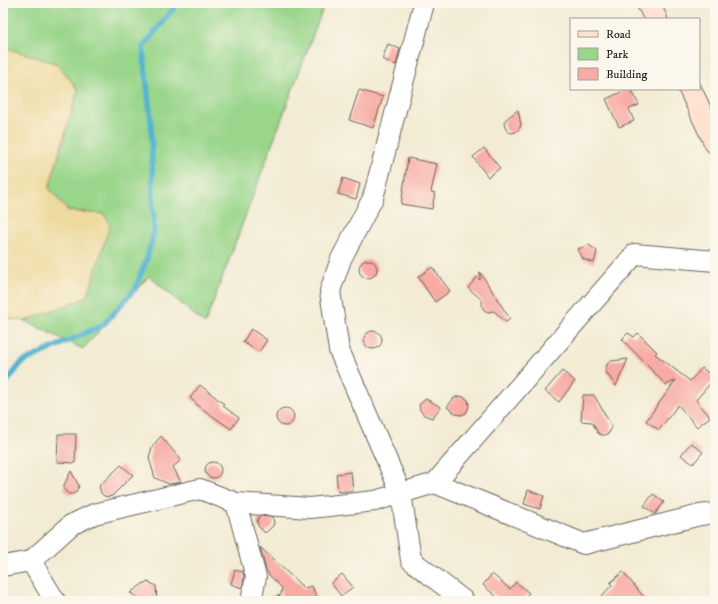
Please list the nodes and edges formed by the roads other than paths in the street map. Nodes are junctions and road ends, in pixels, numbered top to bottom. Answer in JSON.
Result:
{"nodes":[{"id":1,"x":424,"y":3,"type":"edge"},
{"id":2,"x":648,"y":3,"type":"edge"},
{"id":3,"x":656,"y":18,"type":"edge"},
{"id":4,"x":690,"y":90,"type":"edge"},
{"id":5,"x":715,"y":142,"type":"edge"},
{"id":6,"x":715,"y":262,"type":"edge"},
{"id":7,"x":435,"y":483,"type":"junction"},
{"id":8,"x":401,"y":493,"type":"junction"},
{"id":9,"x":236,"y":503,"type":"junction"},
{"id":10,"x":715,"y":513,"type":"edge"},
{"id":11,"x":31,"y":561,"type":"junction"},
{"id":12,"x":3,"y":566,"type":"edge"},
{"id":13,"x":55,"y":601,"type":"edge"},
{"id":14,"x":251,"y":601,"type":"edge"},
{"id":15,"x":464,"y":601,"type":"edge"}],
"edges":[{"from":1,"to":8,"type":"street"},
{"from":2,"to":3,"type":"main road"},
{"from":4,"to":5,"type":"main road"},
{"from":6,"to":7,"type":"street"},
{"from":7,"to":8,"type":"street"},
{"from":7,"to":10,"type":"street"},
{"from":8,"to":9,"type":"street"},
{"from":8,"to":15,"type":"street"},
{"from":9,"to":11,"type":"street"},
{"from":9,"to":14,"type":"street"},
{"from":11,"to":12,"type":"street"},
{"from":11,"to":13,"type":"street"}]}
